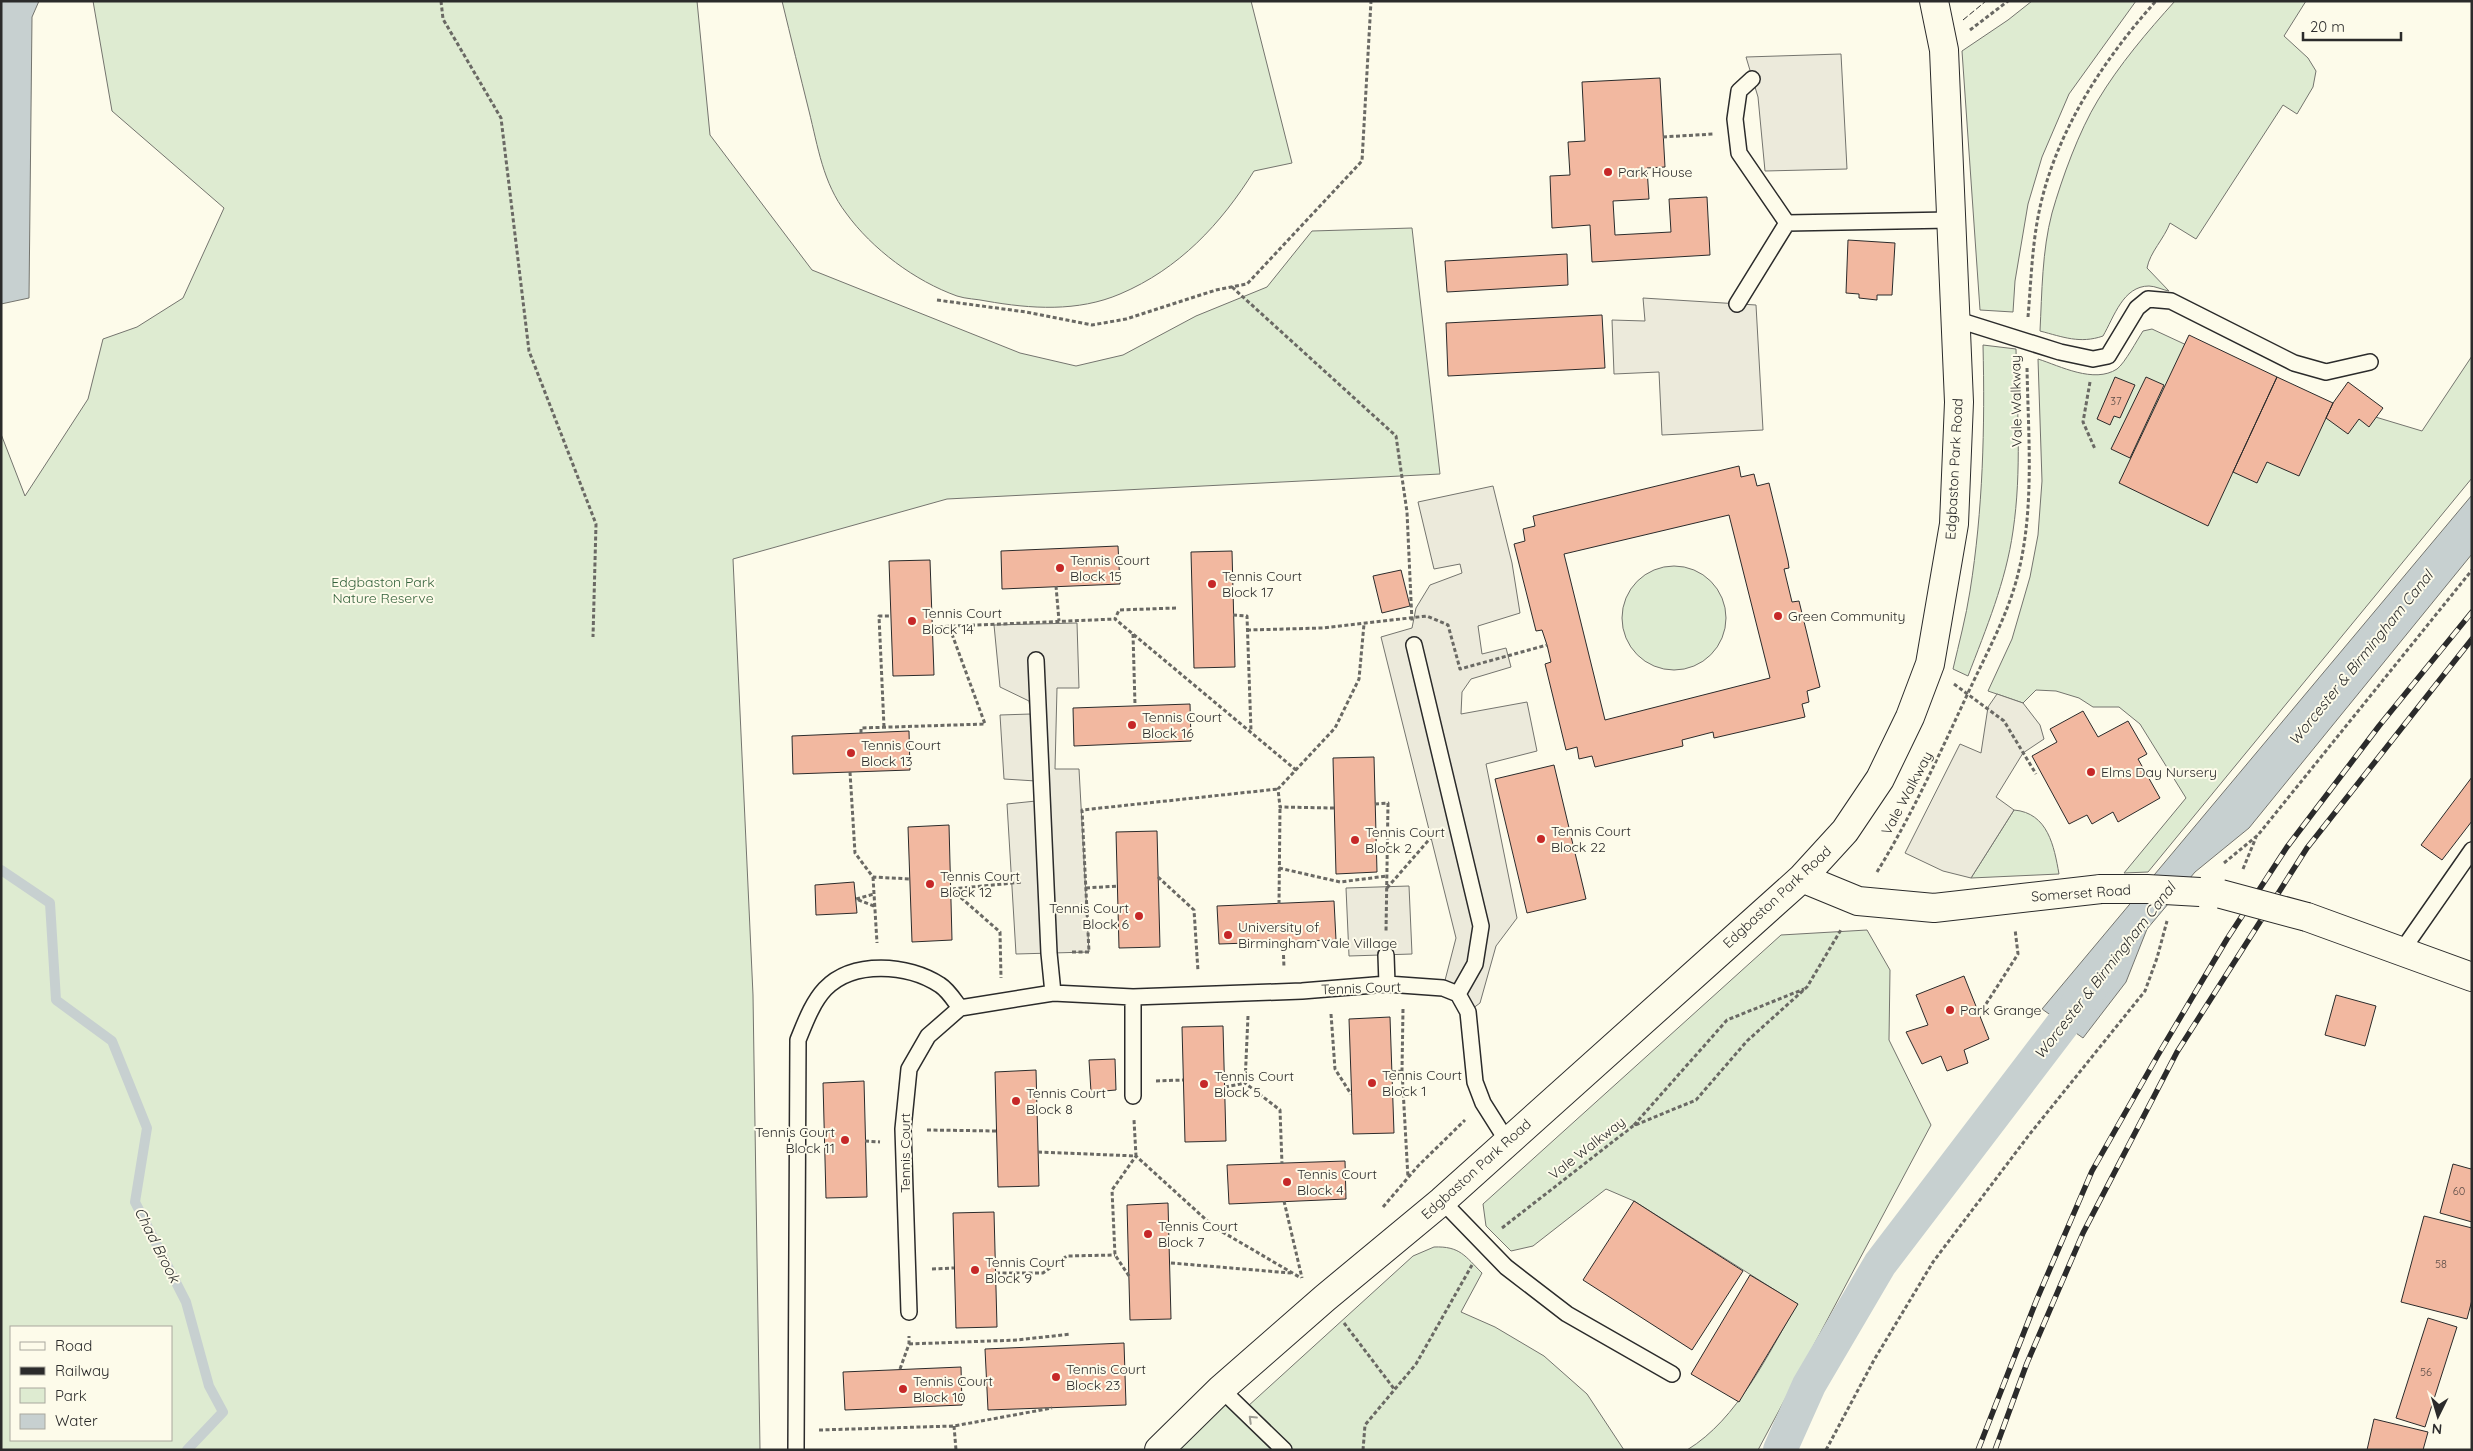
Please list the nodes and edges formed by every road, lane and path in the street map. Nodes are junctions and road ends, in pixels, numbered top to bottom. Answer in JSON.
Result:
{"nodes":[{"id":1,"x":441,"y":1,"type":"edge"},
{"id":2,"x":1371,"y":1,"type":"edge"},
{"id":3,"x":1934,"y":1,"type":"edge"},
{"id":4,"x":2008,"y":1,"type":"edge"},
{"id":5,"x":2156,"y":1,"type":"edge"},
{"id":6,"x":1944,"y":50,"type":"junction"},
{"id":7,"x":1752,"y":79,"type":"dead end"},
{"id":8,"x":1736,"y":133,"type":"junction"},
{"id":9,"x":1663,"y":137,"type":"dead end"},
{"id":10,"x":1950,"y":220,"type":"junction"},
{"id":11,"x":1787,"y":223,"type":"junction"},
{"id":12,"x":1232,"y":287,"type":"junction"},
{"id":13,"x":937,"y":300,"type":"dead end"},
{"id":14,"x":1737,"y":304,"type":"dead end"},
{"id":15,"x":1955,"y":319,"type":"junction"},
{"id":16,"x":2026,"y":339,"type":"junction"},
{"id":17,"x":2093,"y":359,"type":"junction"},
{"id":18,"x":2370,"y":362,"type":"dead end"},
{"id":19,"x":2095,"y":449,"type":"dead end"},
{"id":20,"x":2472,"y":570,"type":"edge"},
{"id":21,"x":1056,"y":586,"type":"dead end"},
{"id":22,"x":1176,"y":608,"type":"dead end"},
{"id":23,"x":1233,"y":615,"type":"dead end"},
{"id":24,"x":891,"y":616,"type":"dead end"},
{"id":25,"x":1412,"y":618,"type":"junction"},
{"id":26,"x":1115,"y":619,"type":"junction"},
{"id":27,"x":1059,"y":621,"type":"junction"},
{"id":28,"x":1364,"y":624,"type":"junction"},
{"id":29,"x":949,"y":626,"type":"junction"},
{"id":30,"x":932,"y":627,"type":"dead end"},
{"id":31,"x":1247,"y":630,"type":"junction"},
{"id":32,"x":1133,"y":634,"type":"junction"},
{"id":33,"x":593,"y":637,"type":"dead end"},
{"id":34,"x":1414,"y":645,"type":"joint"},
{"id":35,"x":1547,"y":646,"type":"dead end"},
{"id":36,"x":1036,"y":660,"type":"dead end"},
{"id":37,"x":1930,"y":664,"type":"junction"},
{"id":38,"x":1967,"y":695,"type":"junction"},
{"id":39,"x":1135,"y":705,"type":"dead end"},
{"id":40,"x":884,"y":727,"type":"junction"},
{"id":41,"x":1251,"y":732,"type":"junction"},
{"id":42,"x":861,"y":733,"type":"dead end"},
{"id":43,"x":1296,"y":770,"type":"junction"},
{"id":44,"x":850,"y":772,"type":"dead end"},
{"id":45,"x":2036,"y":774,"type":"dead end"},
{"id":46,"x":1278,"y":789,"type":"junction"},
{"id":47,"x":1375,"y":804,"type":"dead end"},
{"id":48,"x":1280,"y":807,"type":"junction"},
{"id":49,"x":1334,"y":808,"type":"dead end"},
{"id":50,"x":1454,"y":810,"type":"junction"},
{"id":51,"x":2258,"y":835,"type":"junction"},
{"id":52,"x":2472,"y":850,"type":"edge"},
{"id":53,"x":2222,"y":865,"type":"dead end"},
{"id":54,"x":1280,"y":868,"type":"junction"},
{"id":55,"x":1387,"y":876,"type":"junction"},
{"id":56,"x":873,"y":877,"type":"junction"},
{"id":57,"x":1158,"y":877,"type":"dead end"},
{"id":58,"x":1802,"y":878,"type":"junction"},
{"id":59,"x":910,"y":879,"type":"dead end"},
{"id":60,"x":1046,"y":880,"type":"junction"},
{"id":61,"x":1118,"y":886,"type":"dead end"},
{"id":62,"x":2221,"y":887,"type":"junction"},
{"id":63,"x":1086,"y":888,"type":"junction"},
{"id":64,"x":1387,"y":889,"type":"junction"},
{"id":65,"x":874,"y":894,"type":"junction"},
{"id":66,"x":2011,"y":899,"type":"junction"},
{"id":67,"x":1858,"y":902,"type":"junction"},
{"id":68,"x":1279,"y":904,"type":"dead end"},
{"id":69,"x":874,"y":906,"type":"junction"},
{"id":70,"x":2171,"y":916,"type":"dead end"},
{"id":71,"x":2401,"y":952,"type":"junction"},
{"id":72,"x":1049,"y":953,"type":"junction"},
{"id":73,"x":1386,"y":955,"type":"joint"},
{"id":74,"x":880,"y":968,"type":"junction"},
{"id":75,"x":2472,"y":977,"type":"edge"},
{"id":76,"x":1387,"y":984,"type":"junction"},
{"id":77,"x":1404,"y":985,"type":"junction"},
{"id":78,"x":1807,"y":987,"type":"junction"},
{"id":79,"x":1330,"y":988,"type":"junction"},
{"id":80,"x":1249,"y":992,"type":"junction"},
{"id":81,"x":1054,"y":993,"type":"junction"},
{"id":82,"x":1200,"y":994,"type":"junction"},
{"id":83,"x":1458,"y":994,"type":"junction"},
{"id":84,"x":1133,"y":997,"type":"junction"},
{"id":85,"x":1001,"y":1001,"type":"junction"},
{"id":86,"x":1986,"y":1004,"type":"dead end"},
{"id":87,"x":960,"y":1008,"type":"junction"},
{"id":88,"x":1402,"y":1071,"type":"junction"},
{"id":89,"x":1392,"y":1072,"type":"dead end"},
{"id":90,"x":1245,"y":1083,"type":"junction"},
{"id":91,"x":1225,"y":1087,"type":"dead end"},
{"id":92,"x":1352,"y":1094,"type":"dead end"},
{"id":93,"x":1133,"y":1096,"type":"joint"},
{"id":94,"x":1484,"y":1103,"type":"junction"},
{"id":95,"x":1633,"y":1126,"type":"junction"},
{"id":96,"x":902,"y":1130,"type":"junction"},
{"id":97,"x":996,"y":1131,"type":"dead end"},
{"id":98,"x":1507,"y":1141,"type":"junction"},
{"id":99,"x":1038,"y":1152,"type":"dead end"},
{"id":100,"x":1136,"y":1156,"type":"junction"},
{"id":101,"x":1282,"y":1164,"type":"dead end"},
{"id":102,"x":1408,"y":1179,"type":"junction"},
{"id":103,"x":1442,"y":1201,"type":"junction"},
{"id":104,"x":1284,"y":1202,"type":"dead end"},
{"id":105,"x":1377,"y":1214,"type":"dead end"},
{"id":106,"x":1484,"y":1242,"type":"junction"},
{"id":107,"x":1115,"y":1255,"type":"junction"},
{"id":108,"x":1171,"y":1263,"type":"dead end"},
{"id":109,"x":996,"y":1273,"type":"dead end"},
{"id":110,"x":1294,"y":1274,"type":"junction"},
{"id":111,"x":1129,"y":1276,"type":"dead end"},
{"id":112,"x":1302,"y":1279,"type":"junction"},
{"id":113,"x":1325,"y":1298,"type":"junction"},
{"id":114,"x":909,"y":1312,"type":"joint"},
{"id":115,"x":1071,"y":1334,"type":"dead end"},
{"id":116,"x":909,"y":1344,"type":"junction"},
{"id":117,"x":900,"y":1370,"type":"dead end"},
{"id":118,"x":1672,"y":1374,"type":"dead end"},
{"id":119,"x":1221,"y":1389,"type":"junction"},
{"id":120,"x":1395,"y":1390,"type":"junction"},
{"id":121,"x":1052,"y":1408,"type":"dead end"},
{"id":122,"x":954,"y":1426,"type":"junction"},
{"id":123,"x":796,"y":1431,"type":"junction"},
{"id":124,"x":796,"y":1450,"type":"edge"},
{"id":125,"x":956,"y":1450,"type":"edge"},
{"id":126,"x":1159,"y":1450,"type":"edge"},
{"id":127,"x":1284,"y":1450,"type":"edge"},
{"id":128,"x":1363,"y":1450,"type":"edge"},
{"id":129,"x":1826,"y":1450,"type":"edge"}],
"edges":[{"from":1,"to":33,"type":"path"},
{"from":2,"to":12,"type":"path"},
{"from":3,"to":6,"type":"street","name":"Edgbaston Park Road"},
{"from":4,"to":6,"type":"path"},
{"from":5,"to":16,"type":"path","name":"Vale Walkway"},
{"from":6,"to":10,"type":"street","name":"Edgbaston Park Road"},
{"from":7,"to":8,"type":"lane"},
{"from":8,"to":9,"type":"path"},
{"from":8,"to":11,"type":"lane"},
{"from":10,"to":11,"type":"lane"},
{"from":10,"to":15,"type":"street","name":"Edgbaston Park Road"},
{"from":11,"to":14,"type":"lane"},
{"from":12,"to":13,"type":"path"},
{"from":12,"to":25,"type":"path"},
{"from":15,"to":16,"type":"lane"},
{"from":15,"to":37,"type":"street","name":"Edgbaston Park Road"},
{"from":16,"to":17,"type":"lane"},
{"from":16,"to":38,"type":"path","name":"Vale Walkway"},
{"from":17,"to":18,"type":"lane"},
{"from":17,"to":19,"type":"path"},
{"from":20,"to":51,"type":"path"},
{"from":21,"to":27,"type":"path"},
{"from":22,"to":26,"type":"path"},
{"from":23,"to":31,"type":"path"},
{"from":24,"to":40,"type":"path"},
{"from":25,"to":28,"type":"path"},
{"from":25,"to":34,"type":"path"},
{"from":25,"to":35,"type":"path"},
{"from":26,"to":27,"type":"path"},
{"from":26,"to":32,"type":"path"},
{"from":27,"to":29,"type":"path"},
{"from":28,"to":31,"type":"path"},
{"from":28,"to":43,"type":"path"},
{"from":29,"to":30,"type":"path"},
{"from":29,"to":40,"type":"path"},
{"from":31,"to":41,"type":"path"},
{"from":32,"to":39,"type":"path"},
{"from":32,"to":41,"type":"path"},
{"from":34,"to":50,"type":"lane"},
{"from":36,"to":60,"type":"lane"},
{"from":37,"to":38,"type":"path"},
{"from":37,"to":58,"type":"street","name":"Edgbaston Park Road"},
{"from":38,"to":45,"type":"path"},
{"from":38,"to":67,"type":"path","name":"Vale Walkway"},
{"from":40,"to":42,"type":"path"},
{"from":41,"to":43,"type":"path"},
{"from":43,"to":46,"type":"path"},
{"from":44,"to":56,"type":"path"},
{"from":46,"to":48,"type":"path"},
{"from":46,"to":63,"type":"path"},
{"from":47,"to":55,"type":"path"},
{"from":48,"to":49,"type":"path"},
{"from":48,"to":54,"type":"path"},
{"from":50,"to":64,"type":"path"},
{"from":50,"to":83,"type":"lane"},
{"from":51,"to":53,"type":"path"},
{"from":51,"to":62,"type":"path"},
{"from":52,"to":71,"type":"lane"},
{"from":54,"to":55,"type":"path"},
{"from":54,"to":68,"type":"path"},
{"from":55,"to":64,"type":"path"},
{"from":56,"to":59,"type":"path"},
{"from":56,"to":65,"type":"path"},
{"from":57,"to":82,"type":"path"},
{"from":58,"to":67,"type":"street","name":"Somerset Road"},
{"from":58,"to":98,"type":"street","name":"Edgbaston Park Road"},
{"from":60,"to":72,"type":"lane"},
{"from":60,"to":85,"type":"path"},
{"from":61,"to":63,"type":"path"},
{"from":62,"to":66,"type":"street","name":"Somerset Road","bridge":true},
{"from":62,"to":71,"type":"street","name":"Somerset Road","bridge":true},
{"from":63,"to":72,"type":"path"},
{"from":64,"to":73,"type":"path"},
{"from":65,"to":69,"type":"path"},
{"from":65,"to":69,"type":"path"},
{"from":66,"to":67,"type":"street","name":"Somerset Road"},
{"from":66,"to":86,"type":"path"},
{"from":67,"to":78,"type":"path","name":"Vale Walkway"},
{"from":69,"to":74,"type":"path"},
{"from":70,"to":129,"type":"path"},
{"from":71,"to":75,"type":"street","name":"Somerset Road"},
{"from":72,"to":81,"type":"lane"},
{"from":73,"to":76,"type":"lane"},
{"from":74,"to":87,"type":"lane"},
{"from":74,"to":123,"type":"lane"},
{"from":76,"to":77,"type":"lane","name":"Tennis Court"},
{"from":76,"to":79,"type":"lane","name":"Tennis Court"},
{"from":77,"to":83,"type":"lane","name":"Tennis Court"},
{"from":77,"to":88,"type":"path"},
{"from":78,"to":95,"type":"path","name":"Vale Walkway"},
{"from":78,"to":95,"type":"path"},
{"from":79,"to":80,"type":"lane","name":"Tennis Court"},
{"from":79,"to":92,"type":"path"},
{"from":80,"to":82,"type":"lane","name":"Tennis Court"},
{"from":80,"to":90,"type":"path"},
{"from":81,"to":84,"type":"lane","name":"Tennis Court"},
{"from":81,"to":85,"type":"lane","name":"Tennis Court"},
{"from":82,"to":84,"type":"lane","name":"Tennis Court"},
{"from":83,"to":94,"type":"lane"},
{"from":84,"to":93,"type":"lane"},
{"from":85,"to":87,"type":"lane","name":"Tennis Court"},
{"from":87,"to":96,"type":"lane","name":"Tennis Court"},
{"from":88,"to":89,"type":"path"},
{"from":88,"to":102,"type":"path"},
{"from":90,"to":91,"type":"path"},
{"from":90,"to":101,"type":"path"},
{"from":93,"to":100,"type":"path"},
{"from":94,"to":98,"type":"lane"},
{"from":94,"to":102,"type":"path"},
{"from":95,"to":106,"type":"path","name":"Vale Walkway"},
{"from":96,"to":97,"type":"path"},
{"from":96,"to":114,"type":"lane","name":"Tennis Court"},
{"from":98,"to":103,"type":"street","name":"Edgbaston Park Road"},
{"from":99,"to":100,"type":"path"},
{"from":100,"to":107,"type":"path"},
{"from":100,"to":110,"type":"path"},
{"from":102,"to":105,"type":"path"},
{"from":103,"to":106,"type":"lane"},
{"from":103,"to":113,"type":"street","name":"Edgbaston Park Road"},
{"from":104,"to":112,"type":"path"},
{"from":106,"to":118,"type":"lane"},
{"from":106,"to":120,"type":"path","name":"Vale Walkway"},
{"from":107,"to":109,"type":"path"},
{"from":107,"to":111,"type":"path"},
{"from":108,"to":110,"type":"path"},
{"from":110,"to":112,"type":"path"},
{"from":112,"to":113,"type":"path"},
{"from":113,"to":119,"type":"street","name":"Edgbaston Park Road"},
{"from":113,"to":120,"type":"path"},
{"from":114,"to":116,"type":"path"},
{"from":115,"to":116,"type":"path"},
{"from":116,"to":117,"type":"path"},
{"from":119,"to":126,"type":"street","name":"Edgbaston Park Road"},
{"from":127,"to":119,"type":"lane","one_way":true},
{"from":120,"to":128,"type":"path","name":"Vale Walkway"},
{"from":121,"to":122,"type":"path"},
{"from":122,"to":123,"type":"path"},
{"from":122,"to":125,"type":"path"},
{"from":123,"to":124,"type":"lane"}]}
